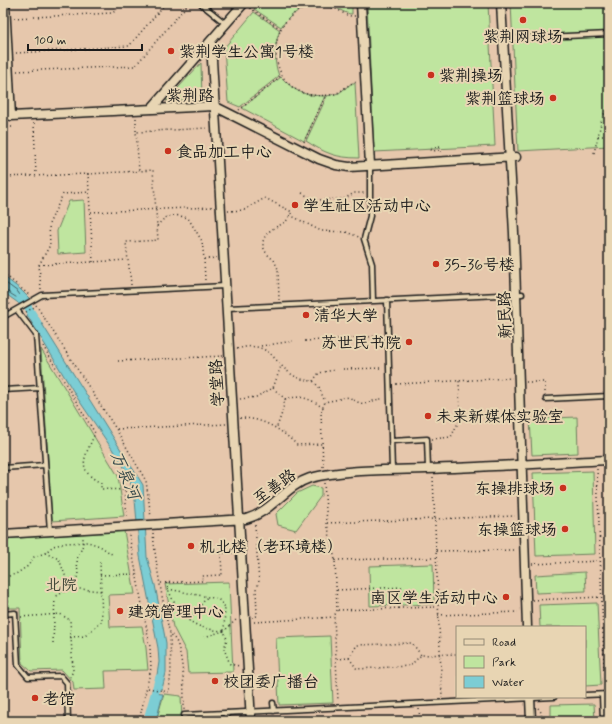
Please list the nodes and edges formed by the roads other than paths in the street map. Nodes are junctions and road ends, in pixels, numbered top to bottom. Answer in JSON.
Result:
{"nodes":[{"id":1,"x":5,"y":3,"type":"edge"},
{"id":2,"x":200,"y":3,"type":"edge"},
{"id":3,"x":244,"y":3,"type":"edge"},
{"id":4,"x":361,"y":3,"type":"edge"},
{"id":5,"x":501,"y":3,"type":"edge"},
{"id":6,"x":226,"y":24,"type":"junction"},
{"id":7,"x":609,"y":34,"type":"edge"},
{"id":8,"x":503,"y":40,"type":"junction"},
{"id":9,"x":211,"y":43,"type":"junction"},
{"id":10,"x":214,"y":106,"type":"junction"},
{"id":11,"x":151,"y":109,"type":"junction"},
{"id":12,"x":513,"y":157,"type":"junction"},
{"id":13,"x":370,"y":165,"type":"junction"},
{"id":14,"x":225,"y":286,"type":"junction"},
{"id":15,"x":520,"y":294,"type":"junction"},
{"id":16,"x":387,"y":300,"type":"junction"},
{"id":17,"x":373,"y":301,"type":"junction"},
{"id":18,"x":226,"y":308,"type":"junction"},
{"id":19,"x":17,"y":310,"type":"junction"},
{"id":20,"x":3,"y":316,"type":"edge"},
{"id":21,"x":40,"y":388,"type":"junction"},
{"id":22,"x":3,"y":390,"type":"edge"},
{"id":23,"x":609,"y":396,"type":"edge"},
{"id":24,"x":546,"y":399,"type":"road end"},
{"id":25,"x":391,"y":441,"type":"junction"},
{"id":26,"x":609,"y":460,"type":"edge"},
{"id":27,"x":522,"y":464,"type":"junction"},
{"id":28,"x":45,"y":465,"type":"junction"},
{"id":29,"x":3,"y":468,"type":"edge"},
{"id":30,"x":430,"y":469,"type":"junction"},
{"id":31,"x":392,"y":470,"type":"junction"},
{"id":32,"x":238,"y":520,"type":"junction"},
{"id":33,"x":50,"y":531,"type":"junction"},
{"id":34,"x":3,"y":534,"type":"edge"},
{"id":35,"x":3,"y":614,"type":"edge"},
{"id":36,"x":527,"y":626,"type":"edge"},
{"id":37,"x":609,"y":694,"type":"edge"},
{"id":38,"x":602,"y":695,"type":"junction"},
{"id":39,"x":586,"y":696,"type":"edge"},
{"id":40,"x":530,"y":698,"type":"edge"},
{"id":41,"x":273,"y":703,"type":"dead end"},
{"id":42,"x":250,"y":711,"type":"junction"},
{"id":43,"x":274,"y":711,"type":"junction"},
{"id":44,"x":228,"y":714,"type":"junction"},
{"id":45,"x":68,"y":721,"type":"edge"},
{"id":46,"x":184,"y":721,"type":"edge"},
{"id":47,"x":223,"y":721,"type":"edge"},
{"id":48,"x":251,"y":721,"type":"edge"},
{"id":49,"x":531,"y":721,"type":"edge"},
{"id":50,"x":603,"y":721,"type":"edge"}],
"edges":[{"from":1,"to":11,"type":"street","name":"紫荆路"},
{"from":2,"to":6,"type":"lane"},
{"from":3,"to":6,"type":"street"},
{"from":4,"to":13,"type":"street"},
{"from":5,"to":8,"type":"street","name":"新民路"},
{"from":6,"to":9,"type":"street"},
{"from":7,"to":8,"type":"lane"},
{"from":8,"to":12,"type":"street","name":"新民路"},
{"from":9,"to":10,"type":"street","name":"学堂路"},
{"from":9,"to":11,"type":"street"},
{"from":10,"to":11,"type":"street","name":"紫荆路"},
{"from":10,"to":13,"type":"street","name":"紫荆路"},
{"from":10,"to":14,"type":"street","name":"学堂路"},
{"from":12,"to":13,"type":"street","name":"紫荆路"},
{"from":12,"to":15,"type":"street","name":"新民路"},
{"from":13,"to":17,"type":"lane"},
{"from":14,"to":18,"type":"street","name":"学堂路"},
{"from":14,"to":19,"type":"lane"},
{"from":15,"to":16,"type":"lane"},
{"from":15,"to":27,"type":"street","name":"新民路"},
{"from":16,"to":17,"type":"lane"},
{"from":16,"to":25,"type":"lane"},
{"from":17,"to":18,"type":"lane"},
{"from":18,"to":32,"type":"street","name":"学堂路"},
{"from":19,"to":20,"type":"lane"},
{"from":19,"to":21,"type":"lane"},
{"from":21,"to":22,"type":"lane"},
{"from":21,"to":28,"type":"lane"},
{"from":23,"to":24,"type":"lane"},
{"from":25,"to":30,"type":"lane"},
{"from":25,"to":31,"type":"lane"},
{"from":26,"to":27,"type":"street","name":"至善路"},
{"from":27,"to":30,"type":"street","name":"至善路"},
{"from":27,"to":36,"type":"street","name":"新民路"},
{"from":28,"to":29,"type":"lane"},
{"from":28,"to":33,"type":"lane"},
{"from":30,"to":31,"type":"street","name":"至善路"},
{"from":31,"to":32,"type":"street","name":"至善路"},
{"from":32,"to":33,"type":"street","name":"至善路"},
{"from":32,"to":42,"type":"street","name":"学堂路"},
{"from":33,"to":34,"type":"street","name":"至善路"},
{"from":35,"to":45,"type":"lane"},
{"from":37,"to":38,"type":"lane"},
{"from":38,"to":39,"type":"lane"},
{"from":38,"to":50,"type":"lane"},
{"from":40,"to":43,"type":"lane"},
{"from":40,"to":49,"type":"street"},
{"from":41,"to":43,"type":"lane"},
{"from":42,"to":43,"type":"lane"},
{"from":42,"to":44,"type":"lane"},
{"from":42,"to":48,"type":"street","name":"学堂路"},
{"from":44,"to":46,"type":"lane"},
{"from":44,"to":47,"type":"lane"}]}
